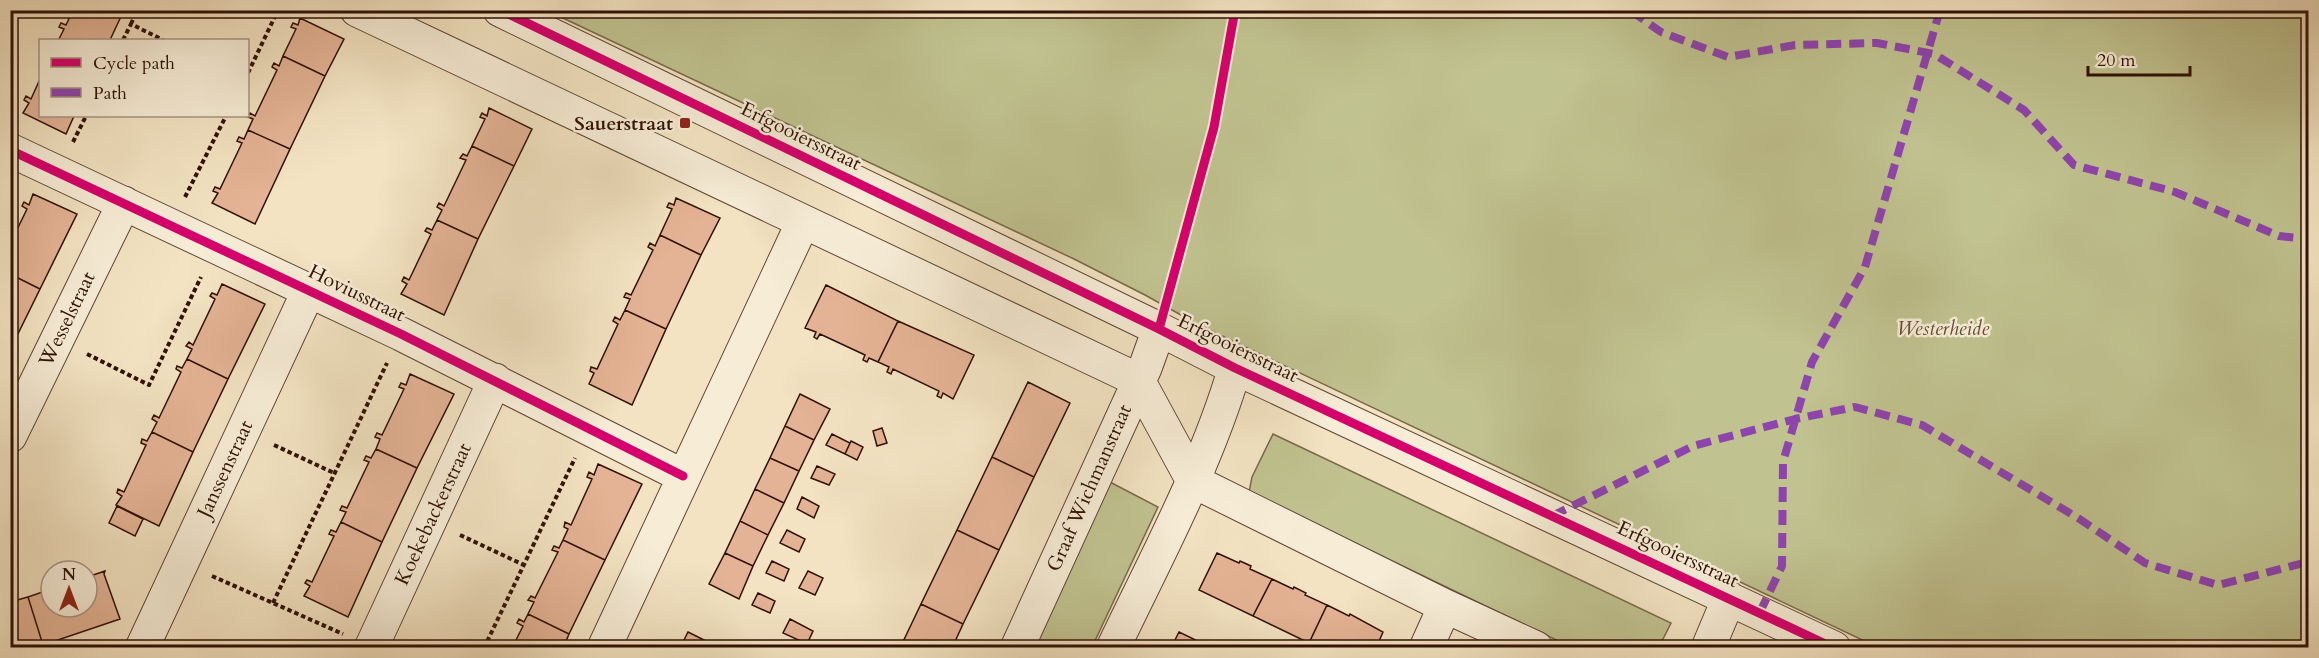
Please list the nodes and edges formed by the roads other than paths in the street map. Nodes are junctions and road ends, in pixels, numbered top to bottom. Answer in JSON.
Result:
{"nodes":[{"id":1,"x":357,"y":10,"type":"edge"},
{"id":2,"x":500,"y":10,"type":"edge"},
{"id":3,"x":10,"y":150,"type":"edge"},
{"id":4,"x":124,"y":203,"type":"junction"},
{"id":5,"x":804,"y":222,"type":"junction"},
{"id":6,"x":309,"y":290,"type":"junction"},
{"id":7,"x":1159,"y":329,"type":"junction"},
{"id":8,"x":1235,"y":368,"type":"junction"},
{"id":9,"x":495,"y":380,"type":"junction"},
{"id":10,"x":1138,"y":380,"type":"junction"},
{"id":11,"x":10,"y":436,"type":"edge"},
{"id":12,"x":683,"y":476,"type":"junction"},
{"id":13,"x":1193,"y":481,"type":"junction"},
{"id":14,"x":1729,"y":598,"type":"junction"},
{"id":15,"x":1445,"y":606,"type":"junction"},
{"id":16,"x":1826,"y":646,"type":"edge"},
{"id":17,"x":371,"y":647,"type":"edge"},
{"id":18,"x":142,"y":648,"type":"edge"},
{"id":19,"x":604,"y":648,"type":"edge"},
{"id":20,"x":1017,"y":648,"type":"edge"},
{"id":21,"x":1113,"y":648,"type":"edge"},
{"id":22,"x":1426,"y":648,"type":"edge"},
{"id":23,"x":1536,"y":648,"type":"edge"},
{"id":24,"x":1708,"y":648,"type":"edge"}],
"edges":[{"from":1,"to":5,"type":"street"},
{"from":2,"to":7,"type":"street","name":"Erfgooiersstraat"},
{"from":3,"to":4,"type":"street","name":"Hoviusstraat"},
{"from":4,"to":6,"type":"street","name":"Hoviusstraat"},
{"from":4,"to":11,"type":"street","name":"Wesselstraat"},
{"from":5,"to":10,"type":"street"},
{"from":5,"to":12,"type":"street"},
{"from":6,"to":9,"type":"street","name":"Hoviusstraat"},
{"from":6,"to":18,"type":"street","name":"Janssenstraat"},
{"from":7,"to":8,"type":"street","name":"Erfgooiersstraat"},
{"from":7,"to":10,"type":"street","name":"Graaf Wichmanstraat"},
{"from":8,"to":13,"type":"street"},
{"from":8,"to":14,"type":"street","name":"Erfgooiersstraat"},
{"from":9,"to":12,"type":"street","name":"Hoviusstraat"},
{"from":9,"to":17,"type":"street","name":"Koekebackerstraat"},
{"from":10,"to":13,"type":"street"},
{"from":10,"to":20,"type":"street","name":"Graaf Wichmanstraat"},
{"from":12,"to":19,"type":"street"},
{"from":13,"to":15,"type":"street"},
{"from":13,"to":21,"type":"street"},
{"from":14,"to":16,"type":"street","name":"Erfgooiersstraat"},
{"from":14,"to":24,"type":"street"},
{"from":15,"to":22,"type":"street"},
{"from":15,"to":23,"type":"street"}]}
